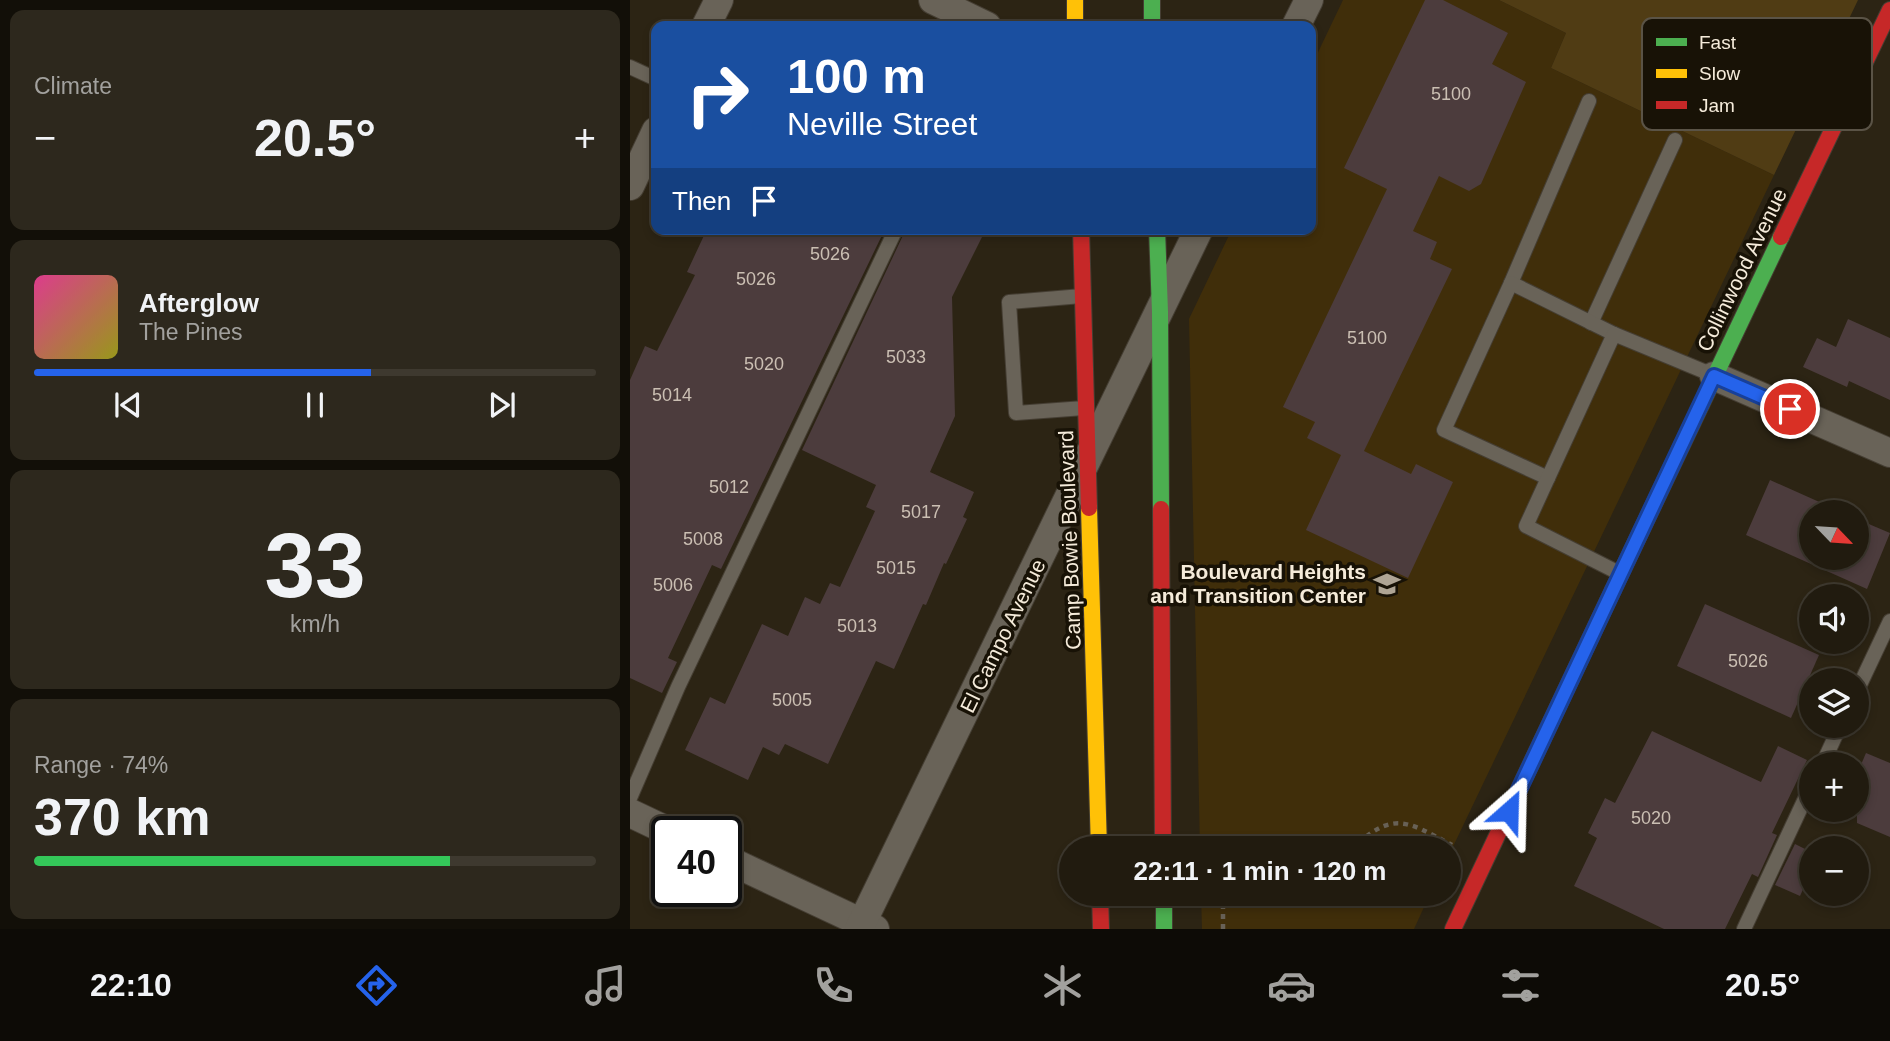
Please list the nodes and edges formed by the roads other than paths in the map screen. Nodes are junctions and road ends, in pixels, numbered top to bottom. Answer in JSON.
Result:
{"nodes":[{"id":1,"x":719,"y":0,"type":"edge"},
{"id":2,"x":933,"y":0,"type":"edge"},
{"id":3,"x":1074,"y":0,"type":"edge"},
{"id":4,"x":1152,"y":0,"type":"edge"},
{"id":5,"x":1309,"y":0,"type":"edge"},
{"id":6,"x":1890,"y":10,"type":"edge"},
{"id":7,"x":708,"y":21,"type":"edge"},
{"id":8,"x":977,"y":21,"type":"edge"},
{"id":9,"x":1075,"y":21,"type":"edge"},
{"id":10,"x":1152,"y":21,"type":"edge"},
{"id":11,"x":1298,"y":21,"type":"edge"},
{"id":12,"x":1872,"y":47,"type":"edge"},
{"id":13,"x":630,"y":66,"type":"edge"},
{"id":14,"x":651,"y":76,"type":"edge"},
{"id":15,"x":1589,"y":101,"type":"dead end"},
{"id":16,"x":1832,"y":130,"type":"edge"},
{"id":17,"x":1675,"y":140,"type":"dead end"},
{"id":18,"x":651,"y":142,"type":"edge"},
{"id":19,"x":630,"y":186,"type":"edge"},
{"id":20,"x":893,"y":235,"type":"edge"},
{"id":21,"x":1082,"y":235,"type":"edge"},
{"id":22,"x":1157,"y":235,"type":"edge"},
{"id":23,"x":1196,"y":235,"type":"edge"},
{"id":24,"x":1511,"y":283,"type":"junction"},
{"id":25,"x":1084,"y":295,"type":"junction"},
{"id":26,"x":1160,"y":312,"type":"junction"},
{"id":27,"x":1591,"y":323,"type":"junction"},
{"id":28,"x":1614,"y":334,"type":"junction"},
{"id":29,"x":1714,"y":376,"type":"junction"},
{"id":30,"x":1087,"y":407,"type":"junction"},
{"id":31,"x":1890,"y":453,"type":"edge"},
{"id":32,"x":1089,"y":460,"type":"junction"},
{"id":33,"x":1548,"y":478,"type":"junction"},
{"id":34,"x":1621,"y":573,"type":"junction"},
{"id":35,"x":1890,"y":621,"type":"edge"},
{"id":36,"x":1868,"y":668,"type":"edge"},
{"id":37,"x":630,"y":798,"type":"edge"},
{"id":38,"x":1799,"y":812,"type":"edge"},
{"id":39,"x":630,"y":813,"type":"edge"},
{"id":40,"x":651,"y":823,"type":"edge"},
{"id":41,"x":1099,"y":836,"type":"edge"},
{"id":42,"x":1164,"y":836,"type":"edge"},
{"id":43,"x":742,"y":867,"type":"edge"},
{"id":44,"x":1100,"y":906,"type":"edge"},
{"id":45,"x":1164,"y":906,"type":"edge"},
{"id":46,"x":865,"y":927,"type":"edge"},
{"id":47,"x":1101,"y":929,"type":"edge"},
{"id":48,"x":1164,"y":929,"type":"edge"},
{"id":49,"x":1453,"y":929,"type":"edge"},
{"id":50,"x":1744,"y":929,"type":"edge"}],
"edges":[{"from":1,"to":7,"type":"street"},
{"from":2,"to":8,"type":"street"},
{"from":3,"to":9,"type":"main road"},
{"from":4,"to":10,"type":"main road"},
{"from":5,"to":11,"type":"street"},
{"from":6,"to":12,"type":"main road","name":"Collinwood Avenue"},
{"from":13,"to":14,"type":"lane"},
{"from":15,"to":24,"type":"lane"},
{"from":16,"to":29,"type":"main road","name":"Collinwood Avenue"},
{"from":17,"to":27,"type":"lane"},
{"from":18,"to":19,"type":"street"},
{"from":20,"to":37,"type":"lane"},
{"from":21,"to":25,"type":"main road","name":"Camp Bowie Boulevard"},
{"from":22,"to":26,"type":"main road"},
{"from":23,"to":26,"type":"street","name":"El Campo Avenue"},
{"from":24,"to":27,"type":"lane"},
{"from":24,"to":33,"type":"lane"},
{"from":25,"to":30,"type":"main road","name":"Camp Bowie Boulevard"},
{"from":25,"to":30,"type":"lane"},
{"from":26,"to":32,"type":"street","name":"El Campo Avenue"},
{"from":26,"to":42,"type":"main road"},
{"from":27,"to":28,"type":"lane"},
{"from":28,"to":29,"type":"lane"},
{"from":28,"to":33,"type":"lane"},
{"from":29,"to":31,"type":"street"},
{"from":29,"to":34,"type":"main road","name":"Collinwood Avenue"},
{"from":30,"to":32,"type":"main road","name":"Camp Bowie Boulevard"},
{"from":32,"to":41,"type":"main road","name":"Camp Bowie Boulevard"},
{"from":32,"to":46,"type":"street","name":"El Campo Avenue"},
{"from":33,"to":34,"type":"lane"},
{"from":34,"to":49,"type":"main road","name":"Collinwood Avenue"},
{"from":35,"to":36,"type":"lane"},
{"from":38,"to":50,"type":"lane"},
{"from":39,"to":40,"type":"street"},
{"from":43,"to":46,"type":"street"},
{"from":44,"to":47,"type":"main road"},
{"from":45,"to":48,"type":"main road"}]}
